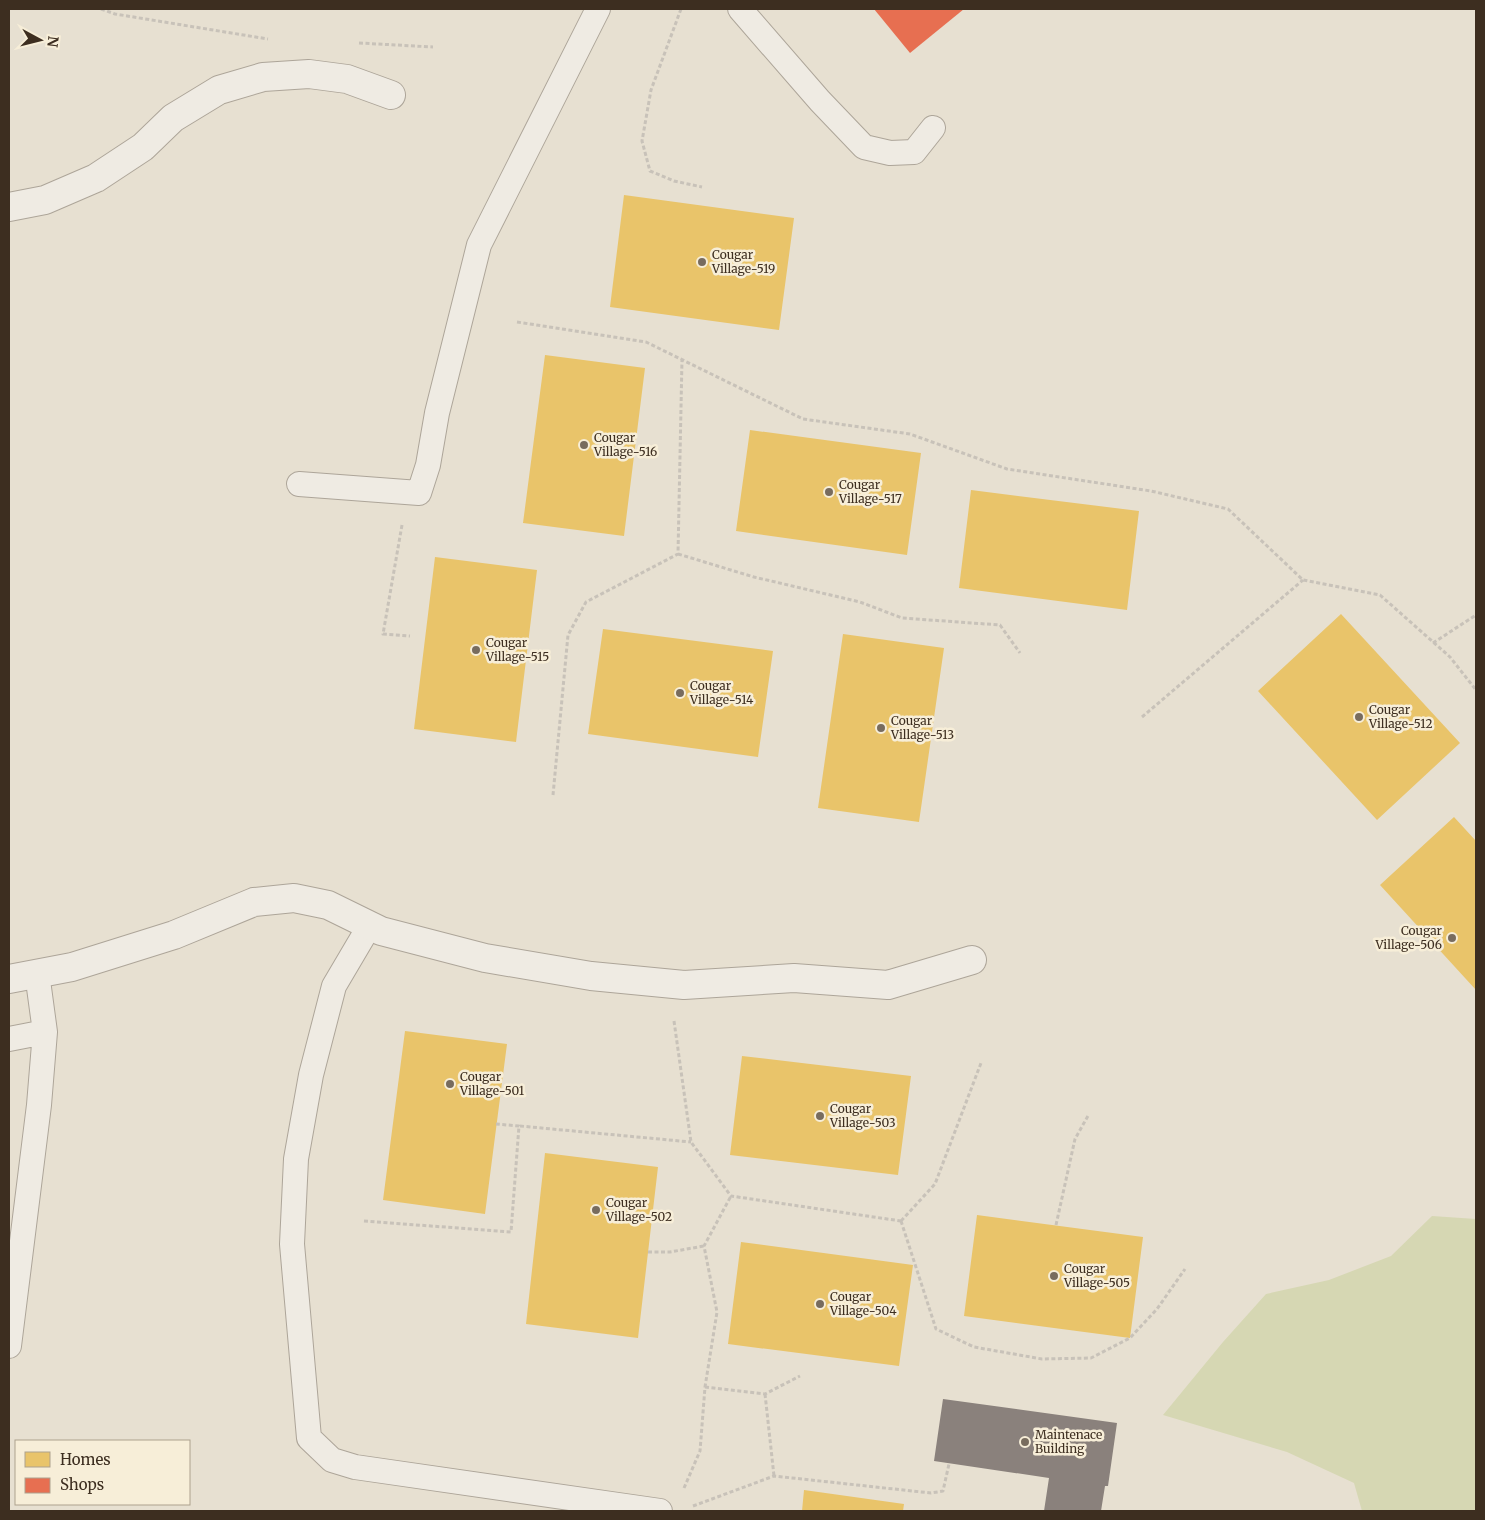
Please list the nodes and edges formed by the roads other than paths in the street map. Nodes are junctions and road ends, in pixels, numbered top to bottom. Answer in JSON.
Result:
{"nodes":[{"id":1,"x":598,"y":9,"type":"edge"},
{"id":2,"x":740,"y":9,"type":"edge"},
{"id":3,"x":391,"y":95,"type":"dead end"},
{"id":4,"x":933,"y":128,"type":"dead end"},
{"id":5,"x":9,"y":207,"type":"edge"},
{"id":6,"x":299,"y":484,"type":"dead end"},
{"id":7,"x":370,"y":925,"type":"junction"},
{"id":8,"x":972,"y":960,"type":"dead end"},
{"id":9,"x":38,"y":973,"type":"junction"},
{"id":10,"x":9,"y":979,"type":"edge"},
{"id":11,"x":45,"y":1032,"type":"junction"},
{"id":12,"x":9,"y":1039,"type":"edge"},
{"id":13,"x":9,"y":1346,"type":"edge"},
{"id":14,"x":660,"y":1511,"type":"edge"}],
"edges":[{"from":1,"to":6,"type":"lane"},
{"from":2,"to":4,"type":"lane"},
{"from":3,"to":5,"type":"street"},
{"from":7,"to":8,"type":"street"},
{"from":7,"to":9,"type":"street"},
{"from":7,"to":14,"type":"lane"},
{"from":9,"to":10,"type":"street"},
{"from":9,"to":11,"type":"lane"},
{"from":11,"to":12,"type":"lane"},
{"from":11,"to":13,"type":"lane"}]}
